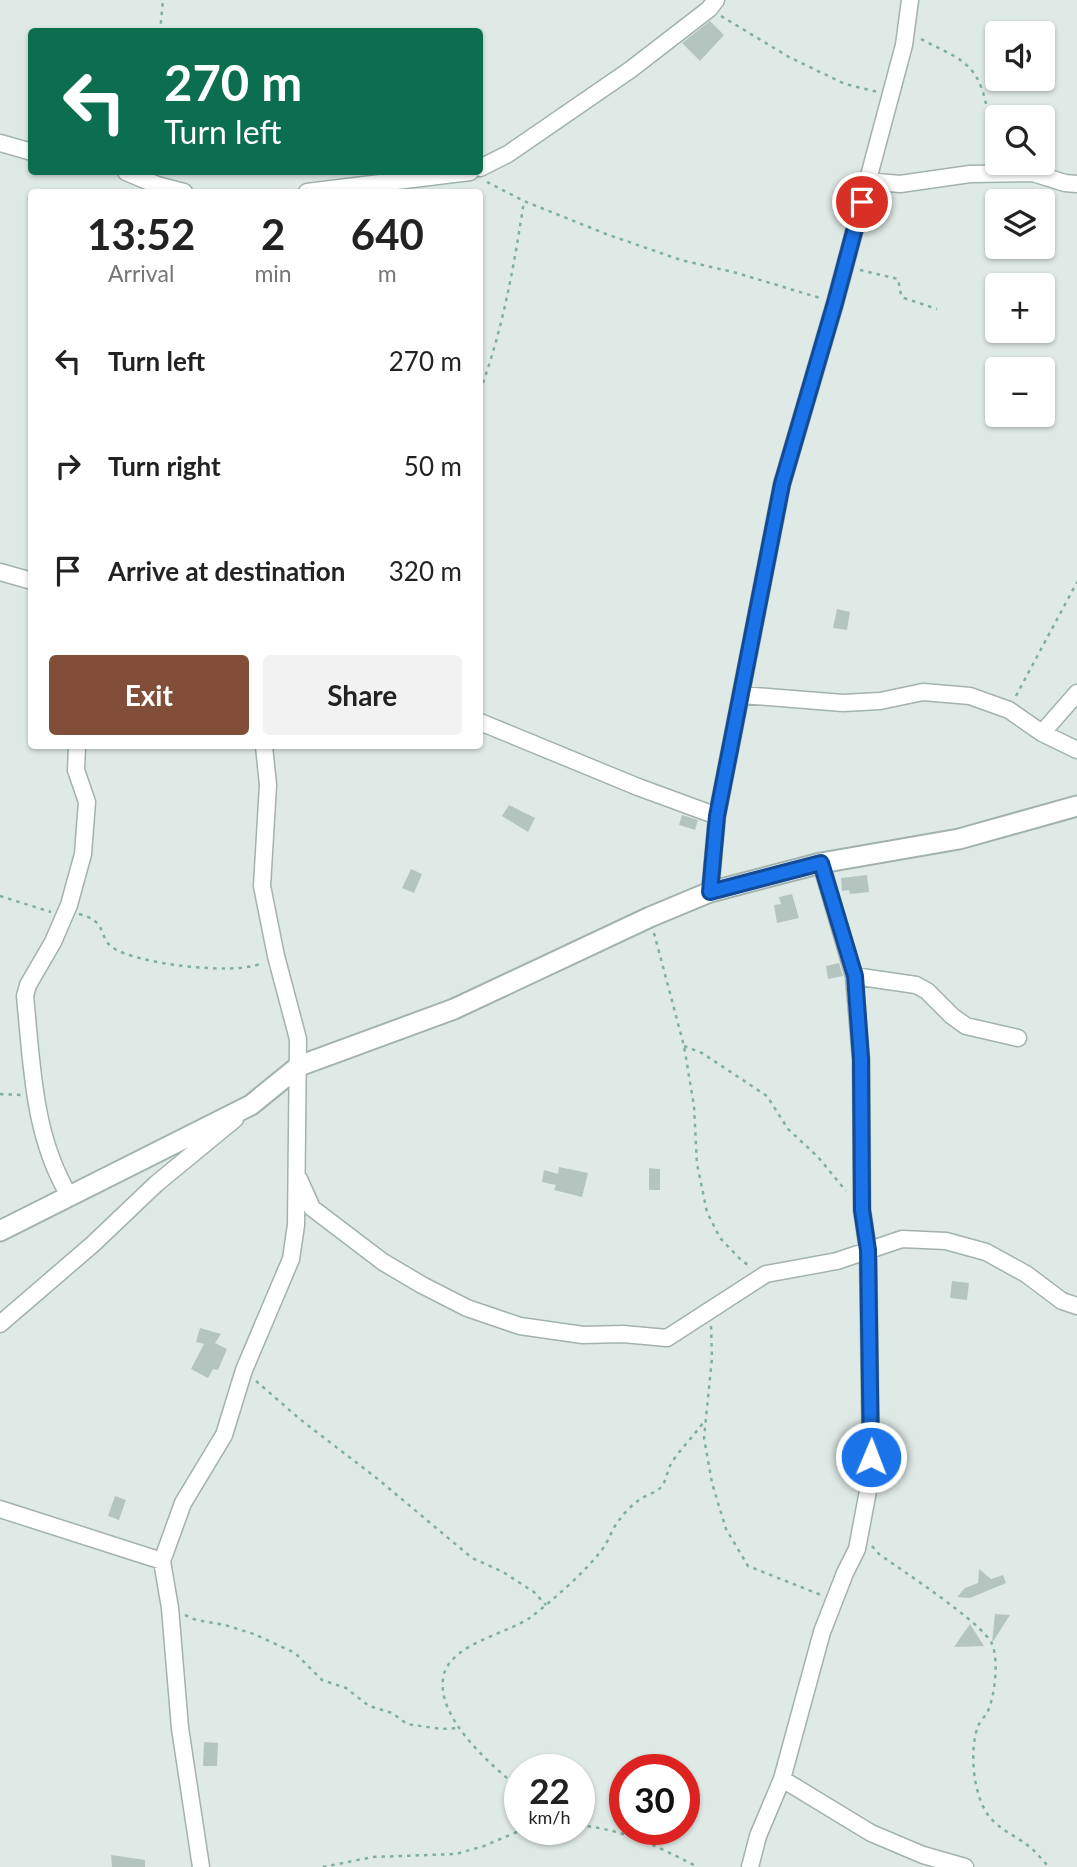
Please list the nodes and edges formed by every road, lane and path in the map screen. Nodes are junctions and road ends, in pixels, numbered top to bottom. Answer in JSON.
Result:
{"nodes":[{"id":1,"x":163,"y":0,"type":"edge"},
{"id":2,"x":910,"y":0,"type":"edge"},
{"id":3,"x":712,"y":4,"type":"edge"},
{"id":4,"x":160,"y":28,"type":"edge"},
{"id":5,"x":906,"y":30,"type":"junction"},
{"id":6,"x":889,"y":95,"type":"junction"},
{"id":7,"x":986,"y":105,"type":"edge"},
{"id":8,"x":0,"y":144,"type":"edge"},
{"id":9,"x":28,"y":151,"type":"edge"},
{"id":10,"x":483,"y":166,"type":"edge"},
{"id":11,"x":133,"y":175,"type":"edge"},
{"id":12,"x":445,"y":175,"type":"edge"},
{"id":13,"x":475,"y":175,"type":"edge"},
{"id":14,"x":867,"y":181,"type":"junction"},
{"id":15,"x":1077,"y":184,"type":"edge"},
{"id":16,"x":173,"y":189,"type":"edge"},
{"id":17,"x":331,"y":189,"type":"edge"},
{"id":18,"x":524,"y":201,"type":"junction"},
{"id":19,"x":845,"y":266,"type":"junction"},
{"id":20,"x":835,"y":303,"type":"junction"},
{"id":21,"x":937,"y":309,"type":"dead end"},
{"id":22,"x":483,"y":383,"type":"edge"},
{"id":23,"x":0,"y":572,"type":"edge"},
{"id":24,"x":28,"y":580,"type":"edge"},
{"id":25,"x":1077,"y":582,"type":"edge"},
{"id":26,"x":1077,"y":693,"type":"edge"},
{"id":27,"x":741,"y":695,"type":"junction"},
{"id":28,"x":1009,"y":710,"type":"junction"},
{"id":29,"x":483,"y":723,"type":"edge"},
{"id":30,"x":1042,"y":733,"type":"junction"},
{"id":31,"x":77,"y":749,"type":"edge"},
{"id":32,"x":264,"y":749,"type":"edge"},
{"id":33,"x":1077,"y":750,"type":"edge"},
{"id":34,"x":1077,"y":806,"type":"edge"},
{"id":35,"x":717,"y":816,"type":"junction"},
{"id":36,"x":821,"y":863,"type":"junction"},
{"id":37,"x":710,"y":892,"type":"junction"},
{"id":38,"x":0,"y":896,"type":"edge"},
{"id":39,"x":65,"y":912,"type":"junction"},
{"id":40,"x":650,"y":917,"type":"junction"},
{"id":41,"x":276,"y":956,"type":"junction"},
{"id":42,"x":855,"y":976,"type":"junction"},
{"id":43,"x":1018,"y":1038,"type":"dead end"},
{"id":44,"x":684,"y":1046,"type":"junction"},
{"id":45,"x":299,"y":1066,"type":"junction"},
{"id":46,"x":0,"y":1094,"type":"edge"},
{"id":47,"x":35,"y":1096,"type":"junction"},
{"id":48,"x":251,"y":1105,"type":"junction"},
{"id":49,"x":297,"y":1176,"type":"junction"},
{"id":50,"x":70,"y":1197,"type":"junction"},
{"id":51,"x":862,"y":1210,"type":"junction"},
{"id":52,"x":0,"y":1231,"type":"edge"},
{"id":53,"x":868,"y":1250,"type":"junction"},
{"id":54,"x":762,"y":1275,"type":"junction"},
{"id":55,"x":717,"y":1306,"type":"junction"},
{"id":56,"x":1077,"y":1306,"type":"edge"},
{"id":57,"x":0,"y":1324,"type":"edge"},
{"id":58,"x":244,"y":1370,"type":"junction"},
{"id":59,"x":705,"y":1420,"type":"junction"},
{"id":60,"x":0,"y":1509,"type":"edge"},
{"id":61,"x":860,"y":1533,"type":"junction"},
{"id":62,"x":162,"y":1561,"type":"junction"},
{"id":63,"x":546,"y":1605,"type":"junction"},
{"id":64,"x":832,"y":1605,"type":"junction"},
{"id":65,"x":170,"y":1608,"type":"junction"},
{"id":66,"x":458,"y":1728,"type":"junction"},
{"id":67,"x":504,"y":1776,"type":"edge"},
{"id":68,"x":782,"y":1779,"type":"junction"},
{"id":69,"x":595,"y":1827,"type":"edge"},
{"id":70,"x":504,"y":1837,"type":"edge"},
{"id":71,"x":201,"y":1867,"type":"edge"},
{"id":72,"x":323,"y":1867,"type":"edge"},
{"id":73,"x":698,"y":1867,"type":"edge"},
{"id":74,"x":750,"y":1867,"type":"edge"},
{"id":75,"x":965,"y":1867,"type":"edge"},
{"id":76,"x":1049,"y":1867,"type":"edge"}],
"edges":[{"from":1,"to":4,"type":"path"},
{"from":2,"to":5,"type":"street"},
{"from":3,"to":6,"type":"path"},
{"from":3,"to":10,"type":"street"},
{"from":5,"to":6,"type":"street"},
{"from":5,"to":7,"type":"path"},
{"from":6,"to":14,"type":"street"},
{"from":8,"to":9,"type":"street"},
{"from":11,"to":16,"type":"street"},
{"from":12,"to":17,"type":"street"},
{"from":13,"to":18,"type":"path"},
{"from":14,"to":15,"type":"street"},
{"from":14,"to":19,"type":"street"},
{"from":18,"to":20,"type":"path"},
{"from":18,"to":22,"type":"path"},
{"from":19,"to":20,"type":"street"},
{"from":19,"to":21,"type":"path"},
{"from":20,"to":27,"type":"street"},
{"from":23,"to":24,"type":"street"},
{"from":25,"to":28,"type":"path"},
{"from":26,"to":30,"type":"street"},
{"from":27,"to":28,"type":"street"},
{"from":27,"to":35,"type":"street"},
{"from":28,"to":30,"type":"street"},
{"from":29,"to":35,"type":"street"},
{"from":30,"to":33,"type":"street"},
{"from":31,"to":39,"type":"street"},
{"from":32,"to":41,"type":"street"},
{"from":34,"to":36,"type":"street"},
{"from":35,"to":37,"type":"street"},
{"from":36,"to":37,"type":"street"},
{"from":36,"to":42,"type":"street"},
{"from":37,"to":40,"type":"street"},
{"from":38,"to":39,"type":"path"},
{"from":39,"to":41,"type":"path"},
{"from":39,"to":47,"type":"street"},
{"from":40,"to":44,"type":"path"},
{"from":40,"to":45,"type":"street"},
{"from":41,"to":45,"type":"street"},
{"from":42,"to":43,"type":"street"},
{"from":42,"to":51,"type":"street"},
{"from":44,"to":51,"type":"path"},
{"from":44,"to":54,"type":"path"},
{"from":45,"to":48,"type":"street"},
{"from":45,"to":49,"type":"street"},
{"from":46,"to":47,"type":"path"},
{"from":47,"to":50,"type":"street"},
{"from":48,"to":50,"type":"street"},
{"from":48,"to":57,"type":"street"},
{"from":49,"to":55,"type":"street"},
{"from":49,"to":58,"type":"street"},
{"from":50,"to":52,"type":"street"},
{"from":51,"to":53,"type":"street"},
{"from":53,"to":54,"type":"street"},
{"from":53,"to":56,"type":"street"},
{"from":53,"to":61,"type":"street"},
{"from":54,"to":55,"type":"street"},
{"from":55,"to":59,"type":"path"},
{"from":58,"to":62,"type":"street"},
{"from":58,"to":63,"type":"path"},
{"from":59,"to":63,"type":"path"},
{"from":59,"to":64,"type":"path"},
{"from":60,"to":62,"type":"street"},
{"from":61,"to":64,"type":"street"},
{"from":61,"to":76,"type":"path"},
{"from":62,"to":65,"type":"street"},
{"from":63,"to":66,"type":"path"},
{"from":64,"to":68,"type":"street"},
{"from":65,"to":66,"type":"path"},
{"from":65,"to":71,"type":"street"},
{"from":66,"to":67,"type":"path"},
{"from":68,"to":74,"type":"street"},
{"from":68,"to":75,"type":"street"},
{"from":69,"to":73,"type":"path"},
{"from":70,"to":72,"type":"path"}]}
